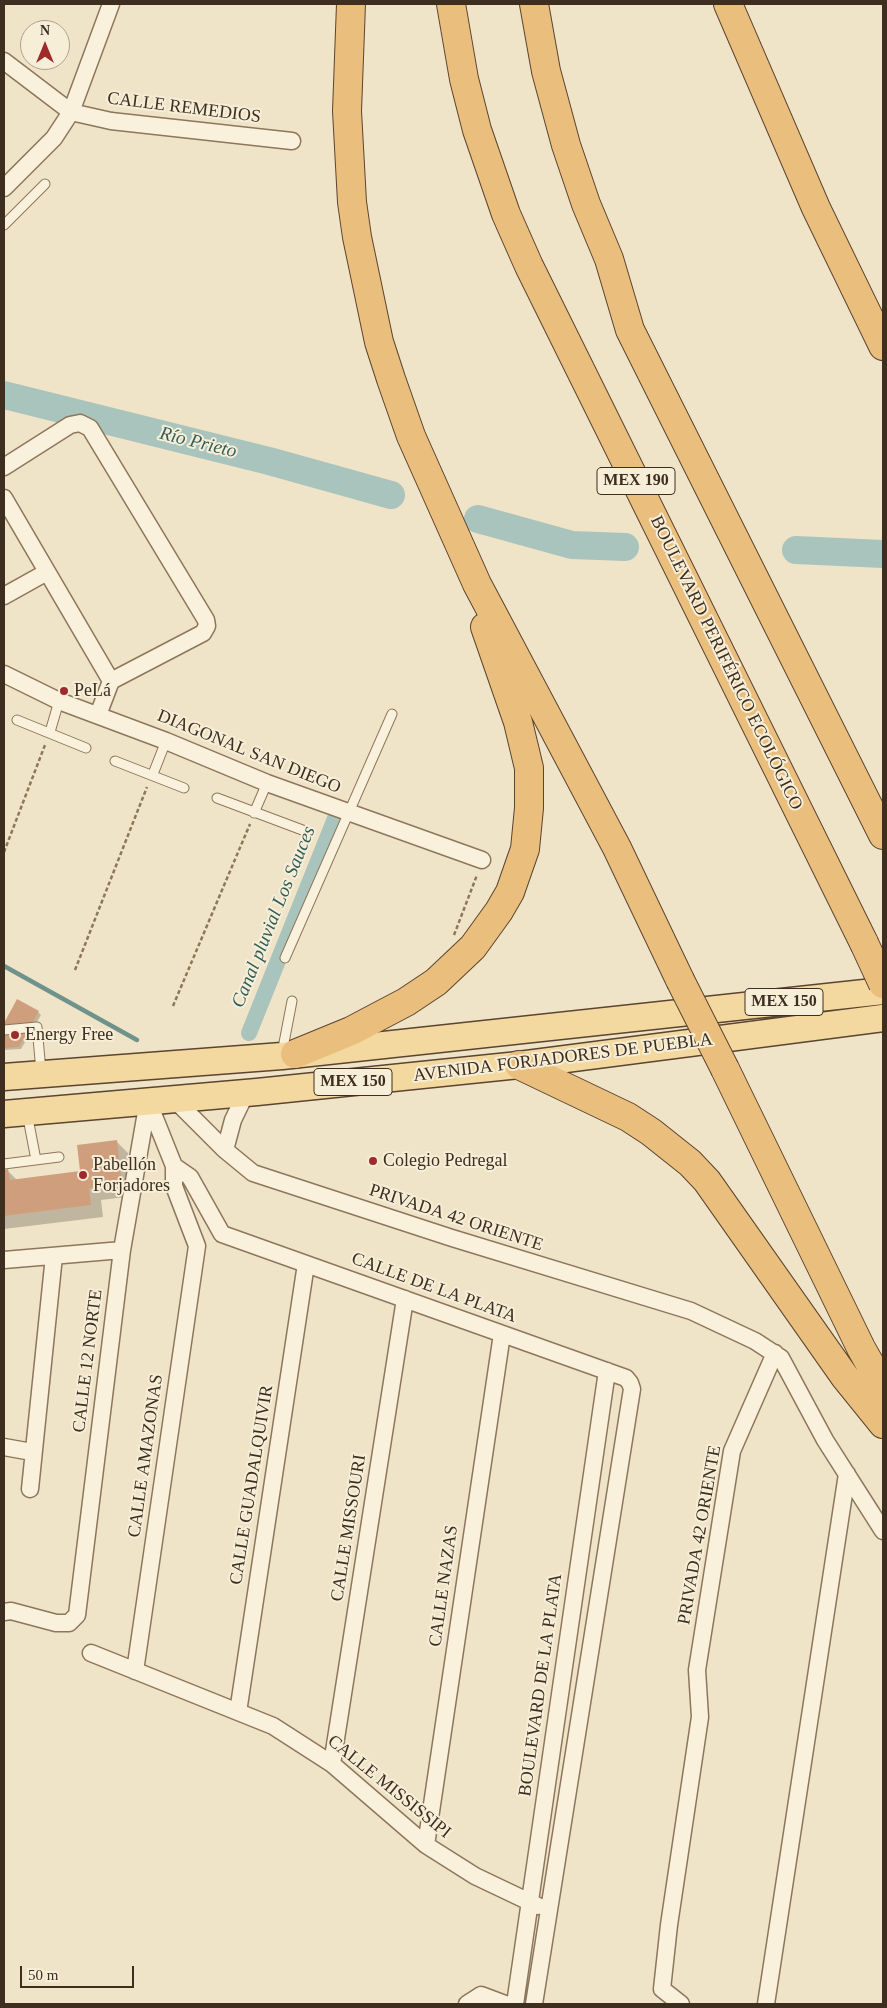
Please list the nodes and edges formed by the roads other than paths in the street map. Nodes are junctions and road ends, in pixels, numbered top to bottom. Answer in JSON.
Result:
{"nodes":[{"id":1,"x":111,"y":4,"type":"edge"},
{"id":2,"x":351,"y":4,"type":"edge"},
{"id":3,"x":451,"y":4,"type":"edge"},
{"id":4,"x":534,"y":4,"type":"edge"},
{"id":5,"x":728,"y":4,"type":"edge"},
{"id":6,"x":4,"y":61,"type":"edge"},
{"id":7,"x":71,"y":112,"type":"junction"},
{"id":8,"x":292,"y":142,"type":"dead end"},
{"id":9,"x":45,"y":184,"type":"dead end"},
{"id":10,"x":4,"y":188,"type":"edge"},
{"id":11,"x":4,"y":224,"type":"edge"},
{"id":12,"x":883,"y":346,"type":"edge"},
{"id":13,"x":4,"y":467,"type":"edge"},
{"id":14,"x":4,"y":498,"type":"edge"},
{"id":15,"x":47,"y":572,"type":"junction"},
{"id":16,"x":477,"y":584,"type":"junction"},
{"id":17,"x":4,"y":596,"type":"edge"},
{"id":18,"x":4,"y":674,"type":"edge"},
{"id":19,"x":111,"y":681,"type":"junction"},
{"id":20,"x":60,"y":701,"type":"junction"},
{"id":21,"x":392,"y":714,"type":"dead end"},
{"id":22,"x":98,"y":715,"type":"junction"},
{"id":23,"x":17,"y":720,"type":"dead end"},
{"id":24,"x":50,"y":732,"type":"junction"},
{"id":25,"x":166,"y":740,"type":"junction"},
{"id":26,"x":86,"y":748,"type":"dead end"},
{"id":27,"x":115,"y":761,"type":"dead end"},
{"id":28,"x":153,"y":774,"type":"junction"},
{"id":29,"x":267,"y":783,"type":"junction"},
{"id":30,"x":184,"y":788,"type":"dead end"},
{"id":31,"x":217,"y":798,"type":"dead end"},
{"id":32,"x":254,"y":813,"type":"junction"},
{"id":33,"x":349,"y":813,"type":"junction"},
{"id":34,"x":305,"y":832,"type":"dead end"},
{"id":35,"x":883,"y":835,"type":"edge"},
{"id":36,"x":482,"y":860,"type":"road end"},
{"id":37,"x":285,"y":958,"type":"dead end"},
{"id":38,"x":883,"y":984,"type":"edge"},
{"id":39,"x":883,"y":991,"type":"edge"},
{"id":40,"x":292,"y":1001,"type":"dead end"},
{"id":41,"x":883,"y":1018,"type":"edge"},
{"id":42,"x":4,"y":1030,"type":"edge"},
{"id":43,"x":289,"y":1055,"type":"junction"},
{"id":44,"x":520,"y":1065,"type":"junction"},
{"id":45,"x":41,"y":1074,"type":"junction"},
{"id":46,"x":4,"y":1077,"type":"edge"},
{"id":47,"x":246,"y":1093,"type":"junction"},
{"id":48,"x":174,"y":1099,"type":"junction"},
{"id":49,"x":148,"y":1101,"type":"junction"},
{"id":50,"x":16,"y":1113,"type":"edge"},
{"id":51,"x":226,"y":1150,"type":"junction"},
{"id":52,"x":59,"y":1157,"type":"dead end"},
{"id":53,"x":36,"y":1160,"type":"junction"},
{"id":54,"x":4,"y":1164,"type":"edge"},
{"id":55,"x":174,"y":1166,"type":"junction"},
{"id":56,"x":222,"y":1234,"type":"junction"},
{"id":57,"x":197,"y":1246,"type":"junction"},
{"id":58,"x":122,"y":1250,"type":"junction"},
{"id":59,"x":54,"y":1256,"type":"junction"},
{"id":60,"x":4,"y":1260,"type":"edge"},
{"id":61,"x":306,"y":1264,"type":"junction"},
{"id":62,"x":405,"y":1299,"type":"junction"},
{"id":63,"x":502,"y":1334,"type":"junction"},
{"id":64,"x":774,"y":1353,"type":"junction"},
{"id":65,"x":607,"y":1371,"type":"junction"},
{"id":66,"x":883,"y":1388,"type":"edge"},
{"id":67,"x":883,"y":1424,"type":"edge"},
{"id":68,"x":4,"y":1447,"type":"edge"},
{"id":69,"x":32,"y":1452,"type":"junction"},
{"id":70,"x":847,"y":1474,"type":"junction"},
{"id":71,"x":30,"y":1489,"type":"dead end"},
{"id":72,"x":883,"y":1531,"type":"edge"},
{"id":73,"x":4,"y":1612,"type":"edge"},
{"id":74,"x":91,"y":1653,"type":"dead end"},
{"id":75,"x":135,"y":1671,"type":"junction"},
{"id":76,"x":238,"y":1712,"type":"junction"},
{"id":77,"x":332,"y":1764,"type":"junction"},
{"id":78,"x":426,"y":1845,"type":"junction"},
{"id":79,"x":530,"y":1902,"type":"junction"},
{"id":80,"x":549,"y":1912,"type":"junction"},
{"id":81,"x":471,"y":2001,"type":"edge"},
{"id":82,"x":505,"y":2004,"type":"edge"},
{"id":83,"x":515,"y":2004,"type":"edge"},
{"id":84,"x":534,"y":2004,"type":"edge"},
{"id":85,"x":681,"y":2004,"type":"edge"},
{"id":86,"x":766,"y":2004,"type":"edge"}],
"edges":[{"from":1,"to":7,"type":"street"},
{"from":2,"to":16,"type":"highway"},
{"from":3,"to":38,"type":"highway","name":"BOULEVARD PERIFÉRICO ECOLÓGICO","number":"MEX 190","bridge":true},
{"from":4,"to":35,"type":"highway","number":"MEX 190"},
{"from":5,"to":12,"type":"highway"},
{"from":6,"to":7,"type":"street"},
{"from":7,"to":8,"type":"street","name":"CALLE REMEDIOS"},
{"from":7,"to":10,"type":"street"},
{"from":9,"to":11,"type":"lane"},
{"from":13,"to":19,"type":"street"},
{"from":14,"to":15,"type":"street"},
{"from":15,"to":17,"type":"street"},
{"from":15,"to":19,"type":"street"},
{"from":16,"to":43,"type":"highway"},
{"from":16,"to":66,"type":"highway","bridge":true},
{"from":18,"to":20,"type":"street","name":"DIAGONAL SAN DIEGO"},
{"from":19,"to":22,"type":"street"},
{"from":20,"to":22,"type":"street","name":"DIAGONAL SAN DIEGO"},
{"from":20,"to":24,"type":"lane"},
{"from":21,"to":33,"type":"lane"},
{"from":22,"to":25,"type":"street","name":"DIAGONAL SAN DIEGO"},
{"from":23,"to":24,"type":"lane"},
{"from":24,"to":26,"type":"lane"},
{"from":25,"to":28,"type":"lane"},
{"from":25,"to":29,"type":"street","name":"DIAGONAL SAN DIEGO"},
{"from":27,"to":28,"type":"lane"},
{"from":28,"to":30,"type":"lane"},
{"from":29,"to":32,"type":"lane"},
{"from":29,"to":33,"type":"street","name":"DIAGONAL SAN DIEGO"},
{"from":31,"to":32,"type":"lane"},
{"from":32,"to":34,"type":"lane"},
{"from":33,"to":36,"type":"street","name":"DIAGONAL SAN DIEGO"},
{"from":33,"to":37,"type":"lane"},
{"from":39,"to":43,"type":"main road","name":"AVENIDA FORJADORES DE PUEBLA","number":"MEX 150"},
{"from":40,"to":43,"type":"lane"},
{"from":41,"to":44,"type":"main road","name":"AVENIDA FORJADORES DE PUEBLA","number":"MEX 150"},
{"from":42,"to":45,"type":"lane"},
{"from":43,"to":45,"type":"main road","name":"AVENIDA FORJADORES DE PUEBLA","number":"MEX 150"},
{"from":44,"to":47,"type":"main road","name":"AVENIDA FORJADORES DE PUEBLA","number":"MEX 150"},
{"from":44,"to":67,"type":"highway"},
{"from":45,"to":46,"type":"main road","name":"AVENIDA FORJADORES DE PUEBLA","number":"MEX 150"},
{"from":47,"to":48,"type":"main road","name":"AVENIDA FORJADORES DE PUEBLA","number":"MEX 150"},
{"from":47,"to":51,"type":"street"},
{"from":48,"to":49,"type":"main road","name":"AVENIDA FORJADORES DE PUEBLA","number":"MEX 150"},
{"from":48,"to":51,"type":"street","name":"PRIVADA 42 ORIENTE"},
{"from":49,"to":50,"type":"main road","name":"AVENIDA FORJADORES DE PUEBLA","number":"MEX 150"},
{"from":49,"to":55,"type":"street"},
{"from":49,"to":58,"type":"street","name":"CALLE 12 NORTE"},
{"from":50,"to":53,"type":"lane"},
{"from":51,"to":64,"type":"street","name":"PRIVADA 42 ORIENTE"},
{"from":52,"to":53,"type":"lane"},
{"from":53,"to":54,"type":"lane"},
{"from":55,"to":56,"type":"street"},
{"from":55,"to":57,"type":"street"},
{"from":56,"to":57,"type":"street"},
{"from":56,"to":61,"type":"street","name":"CALLE DE LA PLATA"},
{"from":57,"to":75,"type":"street","name":"CALLE AMAZONAS"},
{"from":58,"to":59,"type":"street"},
{"from":58,"to":73,"type":"street","name":"CALLE 12 NORTE"},
{"from":59,"to":60,"type":"street"},
{"from":59,"to":69,"type":"street"},
{"from":61,"to":62,"type":"street","name":"CALLE DE LA PLATA"},
{"from":61,"to":76,"type":"street","name":"CALLE GUADALQUIVIR"},
{"from":62,"to":63,"type":"street","name":"CALLE DE LA PLATA"},
{"from":62,"to":77,"type":"street","name":"CALLE MISSOURI"},
{"from":63,"to":65,"type":"street","name":"CALLE DE LA PLATA"},
{"from":63,"to":78,"type":"street","name":"CALLE NAZAS"},
{"from":64,"to":70,"type":"street"},
{"from":64,"to":85,"type":"street","name":"PRIVADA 42 ORIENTE"},
{"from":65,"to":79,"type":"street","name":"BOULEVARD DE LA PLATA"},
{"from":65,"to":80,"type":"street","name":"CALLE DE LA PLATA"},
{"from":68,"to":69,"type":"street"},
{"from":69,"to":71,"type":"street"},
{"from":70,"to":72,"type":"street"},
{"from":70,"to":86,"type":"street"},
{"from":74,"to":75,"type":"street","name":"CALLE MISSISSIPI"},
{"from":75,"to":76,"type":"street","name":"CALLE MISSISSIPI"},
{"from":76,"to":77,"type":"street","name":"CALLE MISSISSIPI"},
{"from":77,"to":78,"type":"street","name":"CALLE MISSISSIPI"},
{"from":78,"to":79,"type":"street","name":"CALLE MISSISSIPI"},
{"from":79,"to":80,"type":"street","name":"CALLE MISSISSIPI"},
{"from":79,"to":83,"type":"street","name":"BOULEVARD DE LA PLATA"},
{"from":80,"to":84,"type":"street"},
{"from":81,"to":82,"type":"street"}]}
